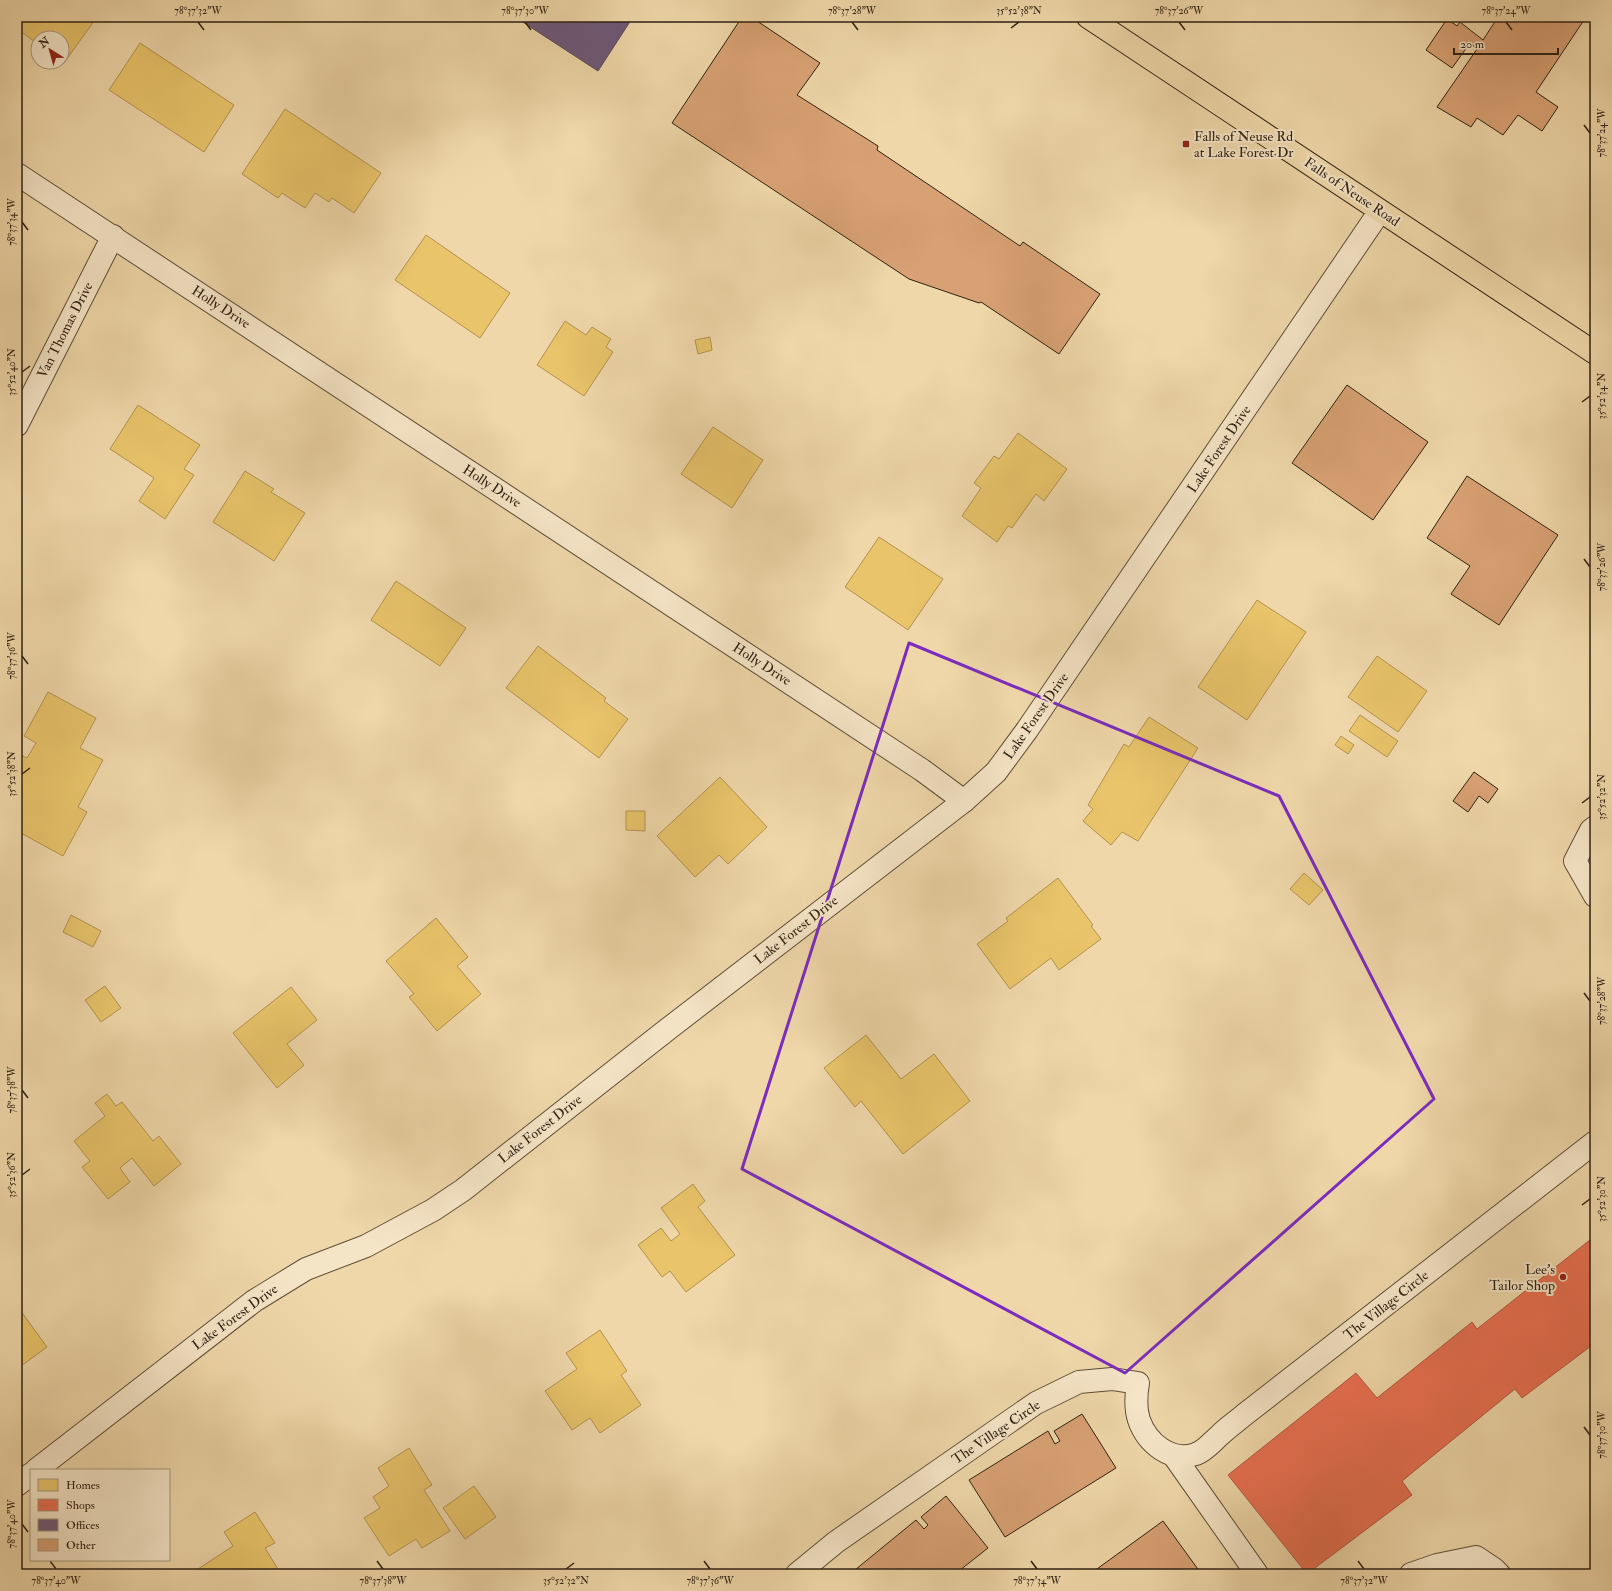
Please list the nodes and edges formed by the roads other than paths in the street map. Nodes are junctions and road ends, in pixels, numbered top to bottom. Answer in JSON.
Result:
{"nodes":[{"id":1,"x":1088,"y":17,"type":"edge"},
{"id":2,"x":17,"y":174,"type":"edge"},
{"id":3,"x":1380,"y":211,"type":"junction"},
{"id":4,"x":113,"y":236,"type":"junction"},
{"id":5,"x":1595,"y":353,"type":"edge"},
{"id":6,"x":17,"y":425,"type":"edge"},
{"id":7,"x":964,"y":801,"type":"junction"},
{"id":8,"x":1595,"y":827,"type":"edge"},
{"id":9,"x":1595,"y":896,"type":"edge"},
{"id":10,"x":1595,"y":1142,"type":"edge"},
{"id":11,"x":1174,"y":1456,"type":"junction"},
{"id":12,"x":37,"y":1469,"type":"edge"},
{"id":13,"x":30,"y":1475,"type":"edge"},
{"id":14,"x":17,"y":1485,"type":"edge"},
{"id":15,"x":797,"y":1574,"type":"edge"},
{"id":16,"x":1257,"y":1574,"type":"edge"},
{"id":17,"x":1411,"y":1574,"type":"edge"},
{"id":18,"x":1499,"y":1574,"type":"edge"}],
"edges":[{"from":1,"to":3,"type":"main road","name":"Falls of Neuse Road"},
{"from":2,"to":4,"type":"street","name":"Holly Drive"},
{"from":3,"to":5,"type":"main road","name":"Falls of Neuse Road"},
{"from":3,"to":7,"type":"street","name":"Lake Forest Drive"},
{"from":4,"to":6,"type":"street","name":"Van Thomas Drive"},
{"from":4,"to":7,"type":"street","name":"Holly Drive"},
{"from":7,"to":12,"type":"street","name":"Lake Forest Drive"},
{"from":8,"to":9,"type":"street"},
{"from":10,"to":11,"type":"street","name":"The Village Circle"},
{"from":11,"to":15,"type":"street","name":"The Village Circle"},
{"from":11,"to":16,"type":"street","name":"The Village Circle"},
{"from":13,"to":14,"type":"street"},
{"from":17,"to":18,"type":"street"}]}
